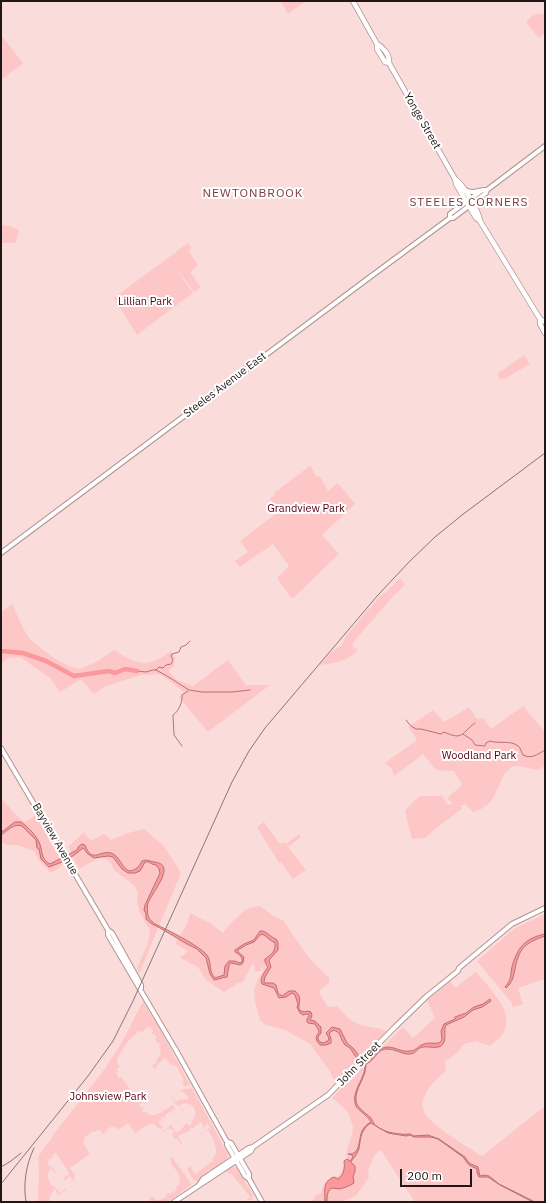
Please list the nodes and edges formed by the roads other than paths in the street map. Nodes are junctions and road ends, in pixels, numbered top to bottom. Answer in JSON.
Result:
{"nodes":[{"id":1,"x":353,"y":1,"type":"edge"},
{"id":2,"x":545,"y":146,"type":"edge"},
{"id":3,"x":455,"y":179,"type":"junction"},
{"id":4,"x":464,"y":189,"type":"junction"},
{"id":5,"x":487,"y":190,"type":"junction"},
{"id":6,"x":481,"y":191,"type":"junction"},
{"id":7,"x":469,"y":202,"type":"junction"},
{"id":8,"x":540,"y":319,"type":"junction"},
{"id":9,"x":545,"y":322,"type":"edge"},
{"id":10,"x":545,"y":333,"type":"edge"},
{"id":11,"x":1,"y":553,"type":"edge"},
{"id":12,"x":1,"y":748,"type":"edge"},
{"id":13,"x":545,"y":910,"type":"edge"},
{"id":14,"x":237,"y":1158,"type":"junction"},
{"id":15,"x":174,"y":1202,"type":"edge"},
{"id":16,"x":262,"y":1202,"type":"edge"}],
"edges":[{"from":1,"to":3,"type":"main road","name":"Yonge Street"},
{"from":2,"to":5,"type":"main road"},
{"from":3,"to":4,"type":"main road","name":"Yonge Street"},
{"from":3,"to":7,"type":"main road","name":"Yonge Street"},
{"from":4,"to":6,"type":"main road"},
{"from":4,"to":7,"type":"main road","name":"Yonge Street"},
{"from":5,"to":6,"type":"main road"},
{"from":5,"to":7,"type":"main road"},
{"from":6,"to":7,"type":"main road"},
{"from":7,"to":8,"type":"main road","name":"Yonge Street"},
{"from":7,"to":11,"type":"main road","name":"Steeles Avenue East"},
{"from":8,"to":9,"type":"main road","name":"Yonge Street"},
{"from":8,"to":10,"type":"main road","name":"Yonge Street"},
{"from":12,"to":14,"type":"main road","name":"Bayview Avenue"},
{"from":13,"to":14,"type":"main road","name":"John Street"},
{"from":14,"to":15,"type":"main road","name":"John Street"},
{"from":14,"to":16,"type":"main road","name":"Bayview Avenue"}]}
